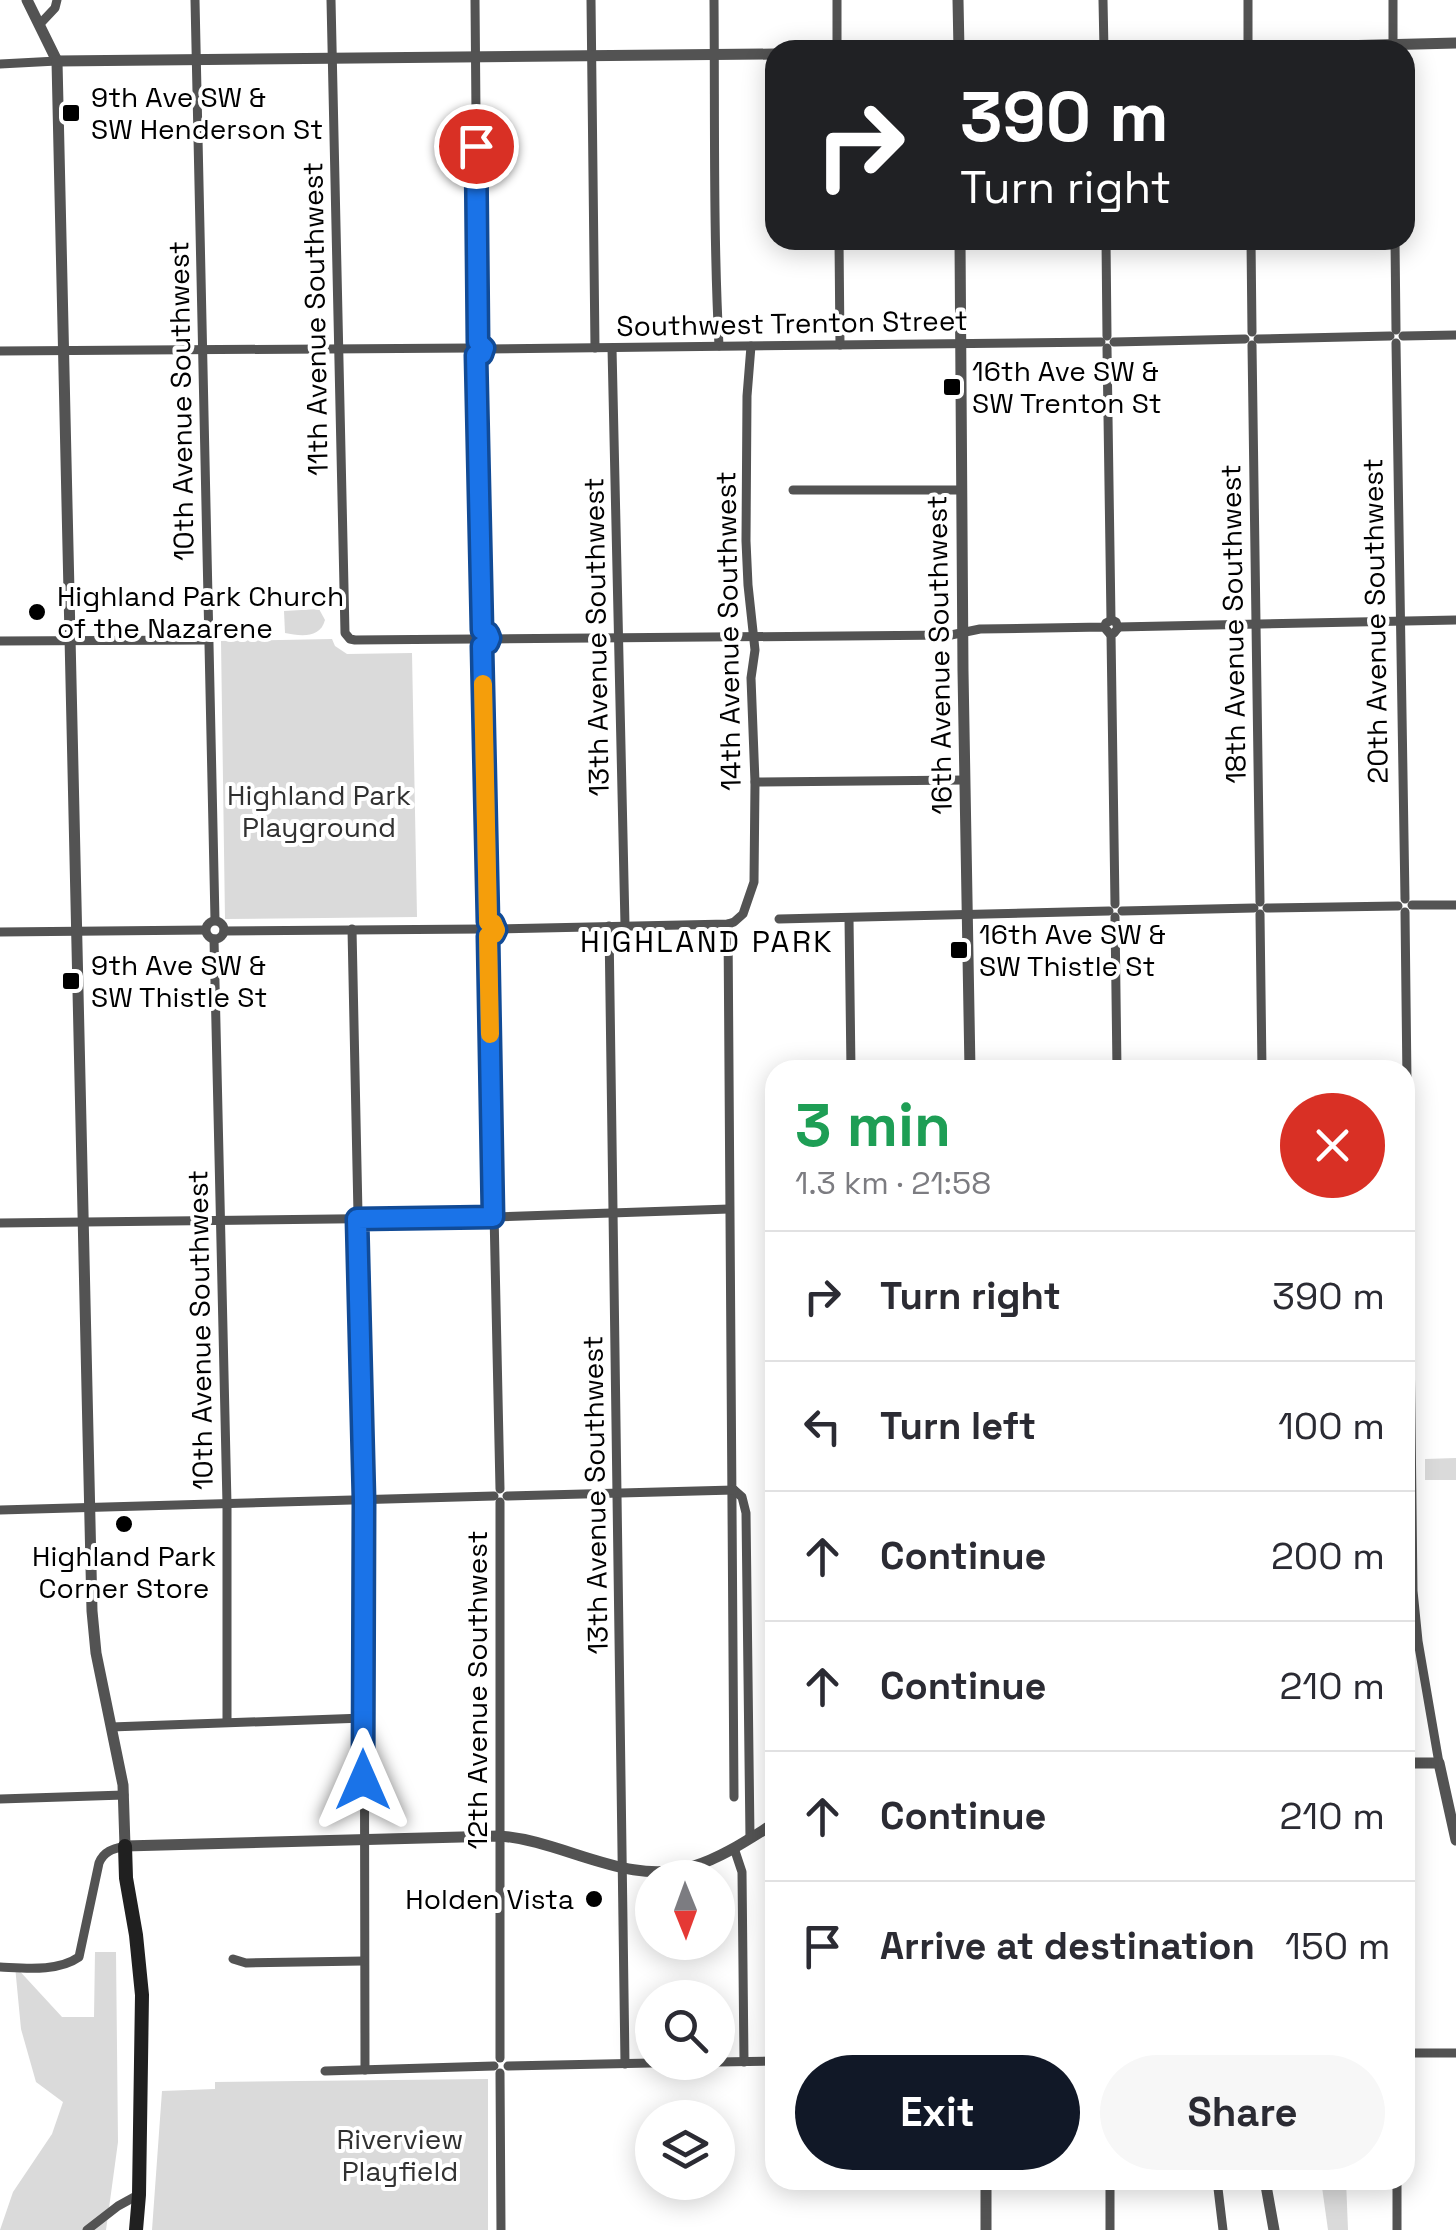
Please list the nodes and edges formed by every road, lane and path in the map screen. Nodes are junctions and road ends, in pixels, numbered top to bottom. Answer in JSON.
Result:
{"nodes":[{"id":1,"x":27,"y":0,"type":"edge"},
{"id":2,"x":57,"y":0,"type":"edge"},
{"id":3,"x":195,"y":0,"type":"edge"},
{"id":4,"x":331,"y":0,"type":"edge"},
{"id":5,"x":475,"y":0,"type":"edge"},
{"id":6,"x":591,"y":0,"type":"edge"},
{"id":7,"x":714,"y":0,"type":"edge"},
{"id":8,"x":836,"y":0,"type":"edge"},
{"id":9,"x":958,"y":0,"type":"edge"},
{"id":10,"x":1103,"y":0,"type":"edge"},
{"id":11,"x":1248,"y":0,"type":"edge"},
{"id":12,"x":1392,"y":0,"type":"edge"},
{"id":13,"x":40,"y":25,"type":"junction"},
{"id":14,"x":837,"y":40,"type":"edge"},
{"id":15,"x":959,"y":40,"type":"edge"},
{"id":16,"x":1104,"y":40,"type":"edge"},
{"id":17,"x":1248,"y":40,"type":"edge"},
{"id":18,"x":1393,"y":40,"type":"edge"},
{"id":19,"x":1456,"y":43,"type":"edge"},
{"id":20,"x":1415,"y":46,"type":"edge"},
{"id":21,"x":714,"y":54,"type":"junction"},
{"id":22,"x":765,"y":54,"type":"edge"},
{"id":23,"x":476,"y":56,"type":"junction"},
{"id":24,"x":592,"y":56,"type":"junction"},
{"id":25,"x":196,"y":58,"type":"junction"},
{"id":26,"x":332,"y":58,"type":"junction"},
{"id":27,"x":58,"y":61,"type":"junction"},
{"id":28,"x":0,"y":64,"type":"edge"},
{"id":29,"x":839,"y":250,"type":"edge"},
{"id":30,"x":960,"y":250,"type":"edge"},
{"id":31,"x":1106,"y":250,"type":"edge"},
{"id":32,"x":1250,"y":250,"type":"edge"},
{"id":33,"x":1395,"y":250,"type":"edge"},
{"id":34,"x":1456,"y":335,"type":"edge"},
{"id":35,"x":1397,"y":336,"type":"junction"},
{"id":36,"x":1252,"y":339,"type":"junction"},
{"id":37,"x":1107,"y":342,"type":"junction"},
{"id":38,"x":961,"y":344,"type":"junction"},
{"id":39,"x":840,"y":345,"type":"junction"},
{"id":40,"x":720,"y":346,"type":"junction"},
{"id":41,"x":751,"y":346,"type":"junction"},
{"id":42,"x":477,"y":348,"type":"junction"},
{"id":43,"x":595,"y":348,"type":"junction"},
{"id":44,"x":612,"y":348,"type":"junction"},
{"id":45,"x":339,"y":349,"type":"junction"},
{"id":46,"x":64,"y":350,"type":"junction"},
{"id":47,"x":202,"y":350,"type":"junction"},
{"id":48,"x":0,"y":351,"type":"edge"},
{"id":49,"x":793,"y":490,"type":"dead end"},
{"id":50,"x":962,"y":490,"type":"junction"},
{"id":51,"x":1456,"y":620,"type":"edge"},
{"id":52,"x":1399,"y":621,"type":"junction"},
{"id":53,"x":1256,"y":624,"type":"junction"},
{"id":54,"x":1111,"y":627,"type":"junction"},
{"id":55,"x":963,"y":633,"type":"junction"},
{"id":56,"x":755,"y":637,"type":"junction"},
{"id":57,"x":619,"y":638,"type":"junction"},
{"id":58,"x":208,"y":640,"type":"junction"},
{"id":59,"x":70,"y":641,"type":"junction"},
{"id":60,"x":482,"y":641,"type":"junction"},
{"id":61,"x":0,"y":642,"type":"edge"},
{"id":62,"x":965,"y":780,"type":"junction"},
{"id":63,"x":754,"y":782,"type":"junction"},
{"id":64,"x":1456,"y":904,"type":"edge"},
{"id":65,"x":1405,"y":906,"type":"junction"},
{"id":66,"x":1260,"y":908,"type":"junction"},
{"id":67,"x":1115,"y":911,"type":"junction"},
{"id":68,"x":967,"y":914,"type":"junction"},
{"id":69,"x":849,"y":918,"type":"junction"},
{"id":70,"x":215,"y":920,"type":"junction"},
{"id":71,"x":779,"y":920,"type":"dead end"},
{"id":72,"x":728,"y":924,"type":"junction"},
{"id":73,"x":625,"y":925,"type":"junction"},
{"id":74,"x":609,"y":926,"type":"junction"},
{"id":75,"x":488,"y":929,"type":"junction"},
{"id":76,"x":206,"y":930,"type":"junction"},
{"id":77,"x":224,"y":930,"type":"junction"},
{"id":78,"x":352,"y":930,"type":"junction"},
{"id":79,"x":76,"y":931,"type":"junction"},
{"id":80,"x":0,"y":932,"type":"edge"},
{"id":81,"x":214,"y":939,"type":"junction"},
{"id":82,"x":851,"y":1060,"type":"edge"},
{"id":83,"x":970,"y":1060,"type":"edge"},
{"id":84,"x":1117,"y":1060,"type":"edge"},
{"id":85,"x":1262,"y":1060,"type":"edge"},
{"id":86,"x":1406,"y":1060,"type":"edge"},
{"id":87,"x":729,"y":1209,"type":"junction"},
{"id":88,"x":614,"y":1213,"type":"junction"},
{"id":89,"x":493,"y":1217,"type":"junction"},
{"id":90,"x":357,"y":1219,"type":"junction"},
{"id":91,"x":220,"y":1220,"type":"junction"},
{"id":92,"x":82,"y":1221,"type":"junction"},
{"id":93,"x":0,"y":1223,"type":"edge"},
{"id":94,"x":734,"y":1490,"type":"junction"},
{"id":95,"x":618,"y":1493,"type":"junction"},
{"id":96,"x":500,"y":1496,"type":"junction"},
{"id":97,"x":364,"y":1500,"type":"junction"},
{"id":98,"x":227,"y":1504,"type":"junction"},
{"id":99,"x":91,"y":1508,"type":"junction"},
{"id":100,"x":0,"y":1510,"type":"edge"},
{"id":101,"x":1415,"y":1618,"type":"edge"},
{"id":102,"x":364,"y":1718,"type":"junction"},
{"id":103,"x":226,"y":1721,"type":"junction"},
{"id":104,"x":112,"y":1726,"type":"junction"},
{"id":105,"x":1439,"y":1762,"type":"junction"},
{"id":106,"x":1415,"y":1763,"type":"edge"},
{"id":107,"x":124,"y":1795,"type":"junction"},
{"id":108,"x":734,"y":1797,"type":"dead end"},
{"id":109,"x":0,"y":1798,"type":"edge"},
{"id":110,"x":765,"y":1829,"type":"edge"},
{"id":111,"x":499,"y":1836,"type":"junction"},
{"id":112,"x":750,"y":1838,"type":"junction"},
{"id":113,"x":364,"y":1840,"type":"junction"},
{"id":114,"x":1456,"y":1840,"type":"edge"},
{"id":115,"x":124,"y":1846,"type":"junction"},
{"id":116,"x":734,"y":1848,"type":"junction"},
{"id":117,"x":622,"y":1868,"type":"junction"},
{"id":118,"x":233,"y":1959,"type":"dead end"},
{"id":119,"x":364,"y":1961,"type":"junction"},
{"id":120,"x":0,"y":1967,"type":"edge"},
{"id":121,"x":1415,"y":2053,"type":"edge"},
{"id":122,"x":1456,"y":2053,"type":"edge"},
{"id":123,"x":735,"y":2062,"type":"edge"},
{"id":124,"x":744,"y":2062,"type":"junction"},
{"id":125,"x":765,"y":2062,"type":"edge"},
{"id":126,"x":625,"y":2064,"type":"junction"},
{"id":127,"x":635,"y":2064,"type":"edge"},
{"id":128,"x":501,"y":2066,"type":"junction"},
{"id":129,"x":365,"y":2070,"type":"junction"},
{"id":130,"x":324,"y":2071,"type":"dead end"},
{"id":131,"x":986,"y":2190,"type":"edge"},
{"id":132,"x":1110,"y":2190,"type":"edge"},
{"id":133,"x":1218,"y":2190,"type":"edge"},
{"id":134,"x":1266,"y":2190,"type":"edge"},
{"id":135,"x":1396,"y":2190,"type":"edge"},
{"id":136,"x":139,"y":2195,"type":"junction"},
{"id":137,"x":87,"y":2230,"type":"edge"},
{"id":138,"x":136,"y":2230,"type":"edge"},
{"id":139,"x":501,"y":2230,"type":"edge"},
{"id":140,"x":986,"y":2230,"type":"edge"},
{"id":141,"x":1110,"y":2230,"type":"edge"},
{"id":142,"x":1223,"y":2230,"type":"edge"},
{"id":143,"x":1274,"y":2230,"type":"edge"},
{"id":144,"x":1397,"y":2230,"type":"edge"}],
"edges":[{"from":1,"to":13,"type":"street"},
{"from":2,"to":13,"type":"street"},
{"from":3,"to":25,"type":"street","name":"10th Avenue Southwest"},
{"from":4,"to":26,"type":"street","name":"11th Avenue Southwest"},
{"from":5,"to":23,"type":"street"},
{"from":6,"to":24,"type":"street"},
{"from":7,"to":21,"type":"street"},
{"from":8,"to":14,"type":"street"},
{"from":9,"to":15,"type":"street"},
{"from":10,"to":16,"type":"street"},
{"from":11,"to":17,"type":"street"},
{"from":12,"to":18,"type":"street"},
{"from":13,"to":27,"type":"street"},
{"from":19,"to":20,"type":"street"},
{"from":21,"to":22,"type":"street"},
{"from":21,"to":24,"type":"street"},
{"from":21,"to":40,"type":"street"},
{"from":23,"to":24,"type":"street"},
{"from":23,"to":26,"type":"street"},
{"from":23,"to":42,"type":"street"},
{"from":24,"to":43,"type":"street"},
{"from":25,"to":26,"type":"street"},
{"from":25,"to":27,"type":"street"},
{"from":25,"to":47,"type":"street","name":"10th Avenue Southwest"},
{"from":26,"to":45,"type":"street","name":"11th Avenue Southwest"},
{"from":27,"to":28,"type":"street"},
{"from":27,"to":46,"type":"street"},
{"from":29,"to":39,"type":"street"},
{"from":30,"to":38,"type":"street","name":"16th Avenue Southwest"},
{"from":31,"to":37,"type":"street"},
{"from":32,"to":36,"type":"street","name":"18th Avenue Southwest"},
{"from":33,"to":35,"type":"street","name":"20th Avenue Southwest"},
{"from":34,"to":35,"type":"street","name":"Southwest Trenton Street"},
{"from":35,"to":36,"type":"street","name":"Southwest Trenton Street"},
{"from":35,"to":52,"type":"street","name":"20th Avenue Southwest"},
{"from":36,"to":37,"type":"street","name":"Southwest Trenton Street"},
{"from":36,"to":53,"type":"street","name":"18th Avenue Southwest"},
{"from":37,"to":38,"type":"street","name":"Southwest Trenton Street"},
{"from":37,"to":54,"type":"street"},
{"from":38,"to":39,"type":"street","name":"Southwest Trenton Street"},
{"from":38,"to":50,"type":"street","name":"16th Avenue Southwest"},
{"from":39,"to":41,"type":"street","name":"Southwest Trenton Street"},
{"from":40,"to":41,"type":"street","name":"Southwest Trenton Street"},
{"from":40,"to":44,"type":"street","name":"Southwest Trenton Street"},
{"from":41,"to":56,"type":"street","name":"14th Avenue Southwest"},
{"from":42,"to":43,"type":"street","name":"Southwest Trenton Street"},
{"from":42,"to":45,"type":"street","name":"Southwest Trenton Street"},
{"from":42,"to":60,"type":"street"},
{"from":43,"to":44,"type":"street","name":"Southwest Trenton Street"},
{"from":44,"to":57,"type":"street","name":"13th Avenue Southwest"},
{"from":45,"to":47,"type":"street","name":"Southwest Trenton Street"},
{"from":45,"to":60,"type":"street","name":"11th Avenue Southwest"},
{"from":46,"to":47,"type":"street","name":"Southwest Trenton Street"},
{"from":46,"to":48,"type":"street","name":"Southwest Trenton Street"},
{"from":46,"to":59,"type":"street"},
{"from":47,"to":58,"type":"street","name":"10th Avenue Southwest"},
{"from":49,"to":50,"type":"street"},
{"from":50,"to":55,"type":"street","name":"16th Avenue Southwest"},
{"from":51,"to":52,"type":"street"},
{"from":52,"to":53,"type":"street"},
{"from":52,"to":65,"type":"street","name":"20th Avenue Southwest"},
{"from":53,"to":54,"type":"street"},
{"from":53,"to":66,"type":"street","name":"18th Avenue Southwest"},
{"from":54,"to":55,"type":"street"},
{"from":54,"to":67,"type":"street"},
{"from":55,"to":56,"type":"street"},
{"from":55,"to":62,"type":"street","name":"16th Avenue Southwest"},
{"from":56,"to":57,"type":"street"},
{"from":56,"to":63,"type":"street","name":"14th Avenue Southwest"},
{"from":57,"to":60,"type":"street"},
{"from":57,"to":73,"type":"street","name":"13th Avenue Southwest"},
{"from":58,"to":59,"type":"street"},
{"from":58,"to":70,"type":"street","name":"10th Avenue Southwest"},
{"from":59,"to":61,"type":"street"},
{"from":59,"to":79,"type":"street"},
{"from":60,"to":75,"type":"street","name":"12th Avenue Southwest"},
{"from":62,"to":63,"type":"street"},
{"from":62,"to":68,"type":"street","name":"16th Avenue Southwest"},
{"from":63,"to":72,"type":"street","name":"14th Avenue Southwest"},
{"from":64,"to":65,"type":"street"},
{"from":65,"to":66,"type":"street"},
{"from":65,"to":86,"type":"street","name":"20th Avenue Southwest"},
{"from":66,"to":67,"type":"street"},
{"from":66,"to":85,"type":"street","name":"18th Avenue Southwest"},
{"from":67,"to":68,"type":"street"},
{"from":67,"to":84,"type":"street"},
{"from":68,"to":69,"type":"street"},
{"from":68,"to":83,"type":"street","name":"16th Avenue Southwest"},
{"from":69,"to":71,"type":"street"},
{"from":69,"to":82,"type":"street"},
{"from":70,"to":76,"type":"street"},
{"from":70,"to":77,"type":"street"},
{"from":72,"to":73,"type":"street"},
{"from":72,"to":87,"type":"street"},
{"from":73,"to":74,"type":"street"},
{"from":74,"to":75,"type":"street"},
{"from":74,"to":88,"type":"street","name":"13th Avenue Southwest"},
{"from":75,"to":78,"type":"street"},
{"from":75,"to":89,"type":"street","name":"12th Avenue Southwest"},
{"from":76,"to":79,"type":"street"},
{"from":76,"to":81,"type":"street"},
{"from":77,"to":78,"type":"street"},
{"from":77,"to":81,"type":"street"},
{"from":78,"to":90,"type":"street"},
{"from":79,"to":80,"type":"street"},
{"from":79,"to":92,"type":"street"},
{"from":81,"to":91,"type":"street","name":"10th Avenue Southwest"},
{"from":87,"to":88,"type":"street"},
{"from":87,"to":94,"type":"street"},
{"from":88,"to":89,"type":"street"},
{"from":88,"to":95,"type":"street","name":"13th Avenue Southwest"},
{"from":89,"to":90,"type":"street"},
{"from":89,"to":96,"type":"street","name":"12th Avenue Southwest"},
{"from":90,"to":91,"type":"street"},
{"from":90,"to":97,"type":"street"},
{"from":91,"to":92,"type":"street"},
{"from":91,"to":98,"type":"street","name":"10th Avenue Southwest"},
{"from":92,"to":93,"type":"street"},
{"from":92,"to":99,"type":"street"},
{"from":94,"to":95,"type":"street"},
{"from":94,"to":108,"type":"street"},
{"from":94,"to":112,"type":"street"},
{"from":95,"to":96,"type":"street"},
{"from":95,"to":117,"type":"street","name":"13th Avenue Southwest"},
{"from":96,"to":97,"type":"street"},
{"from":96,"to":111,"type":"street","name":"12th Avenue Southwest"},
{"from":97,"to":98,"type":"street"},
{"from":97,"to":102,"type":"street"},
{"from":98,"to":99,"type":"street"},
{"from":98,"to":103,"type":"street","name":"10th Avenue Southwest"},
{"from":99,"to":100,"type":"street"},
{"from":99,"to":104,"type":"street"},
{"from":101,"to":105,"type":"street","name":"20th Avenue Southwest"},
{"from":102,"to":103,"type":"street"},
{"from":102,"to":113,"type":"street"},
{"from":103,"to":104,"type":"street"},
{"from":104,"to":107,"type":"street"},
{"from":105,"to":106,"type":"street"},
{"from":105,"to":114,"type":"street","name":"20th Avenue Southwest"},
{"from":107,"to":109,"type":"street"},
{"from":107,"to":115,"type":"street"},
{"from":110,"to":112,"type":"street"},
{"from":111,"to":113,"type":"street"},
{"from":111,"to":117,"type":"street"},
{"from":111,"to":128,"type":"street","name":"12th Avenue Southwest"},
{"from":112,"to":116,"type":"street"},
{"from":113,"to":115,"type":"street"},
{"from":113,"to":119,"type":"street"},
{"from":115,"to":120,"type":"street"},
{"from":115,"to":136,"type":"main road"},
{"from":116,"to":117,"type":"street"},
{"from":116,"to":124,"type":"street"},
{"from":117,"to":126,"type":"street","name":"13th Avenue Southwest"},
{"from":118,"to":119,"type":"street"},
{"from":119,"to":129,"type":"street"},
{"from":121,"to":122,"type":"street"},
{"from":123,"to":124,"type":"street"},
{"from":124,"to":125,"type":"street"},
{"from":126,"to":127,"type":"street"},
{"from":126,"to":128,"type":"street"},
{"from":128,"to":129,"type":"street"},
{"from":128,"to":139,"type":"street","name":"12th Avenue Southwest"},
{"from":129,"to":130,"type":"street"},
{"from":131,"to":140,"type":"street"},
{"from":132,"to":141,"type":"street"},
{"from":133,"to":142,"type":"street"},
{"from":134,"to":143,"type":"street"},
{"from":135,"to":144,"type":"street"},
{"from":136,"to":137,"type":"street"},
{"from":136,"to":138,"type":"main road"}]}
